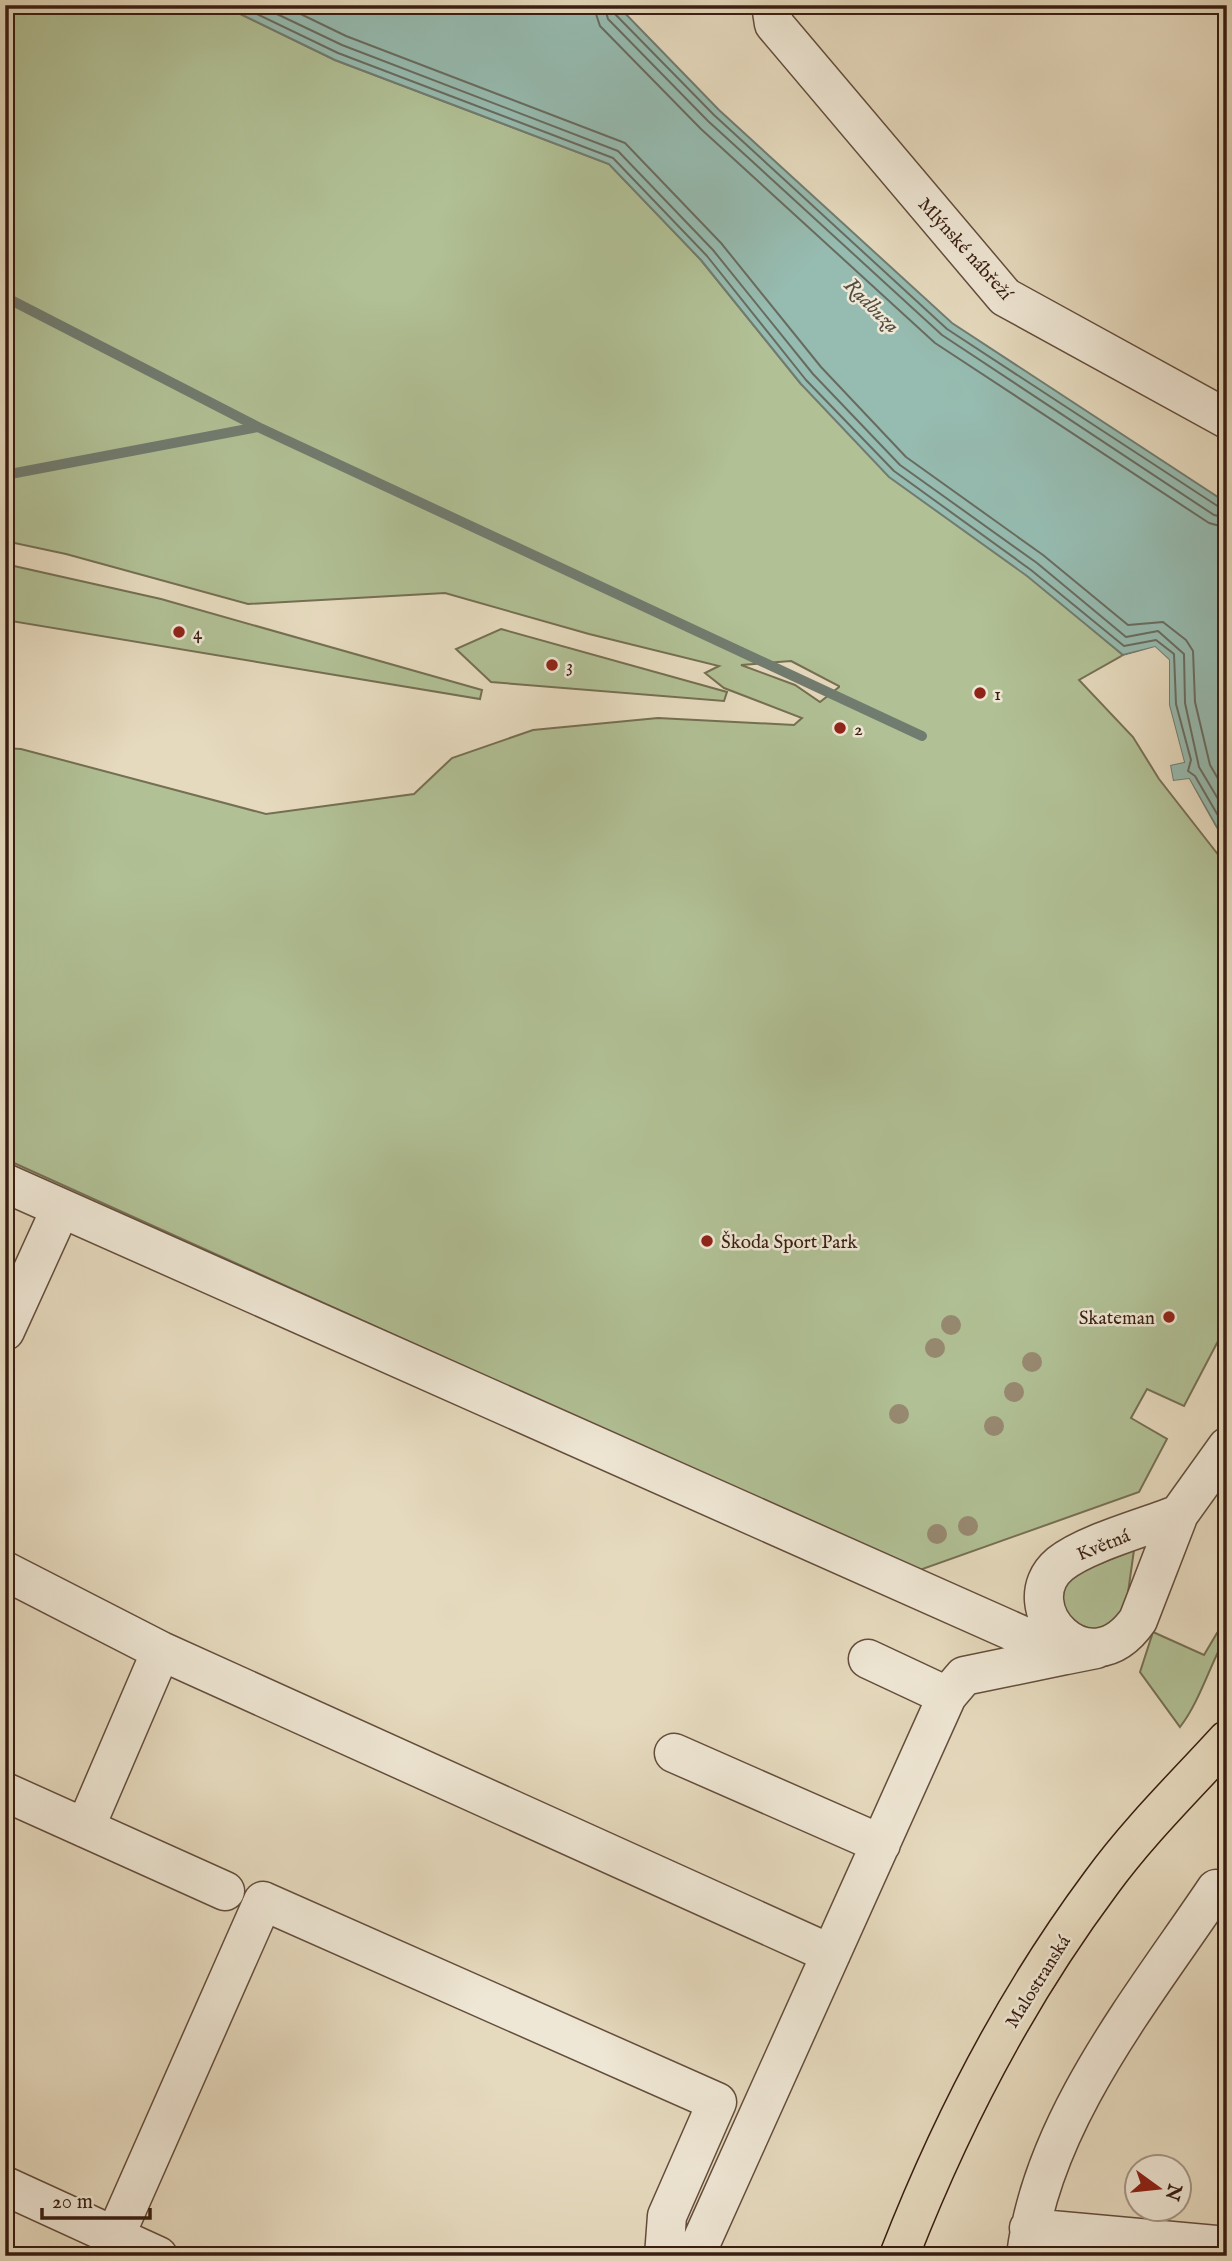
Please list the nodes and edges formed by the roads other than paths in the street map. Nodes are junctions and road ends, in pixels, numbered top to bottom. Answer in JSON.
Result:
{"nodes":[{"id":1,"x":771,"y":5,"type":"edge"},
{"id":2,"x":1227,"y":419,"type":"edge"},
{"id":3,"x":5,"y":1183,"type":"edge"},
{"id":4,"x":61,"y":1208,"type":"junction"},
{"id":5,"x":5,"y":1331,"type":"edge"},
{"id":6,"x":1227,"y":1447,"type":"edge"},
{"id":7,"x":1179,"y":1514,"type":"junction"},
{"id":8,"x":5,"y":1571,"type":"edge"},
{"id":9,"x":161,"y":1651,"type":"junction"},
{"id":10,"x":1081,"y":1652,"type":"junction"},
{"id":11,"x":868,"y":1659,"type":"dead end"},
{"id":12,"x":947,"y":1696,"type":"junction"},
{"id":13,"x":1227,"y":1740,"type":"edge"},
{"id":14,"x":674,"y":1753,"type":"dead end"},
{"id":15,"x":5,"y":1792,"type":"edge"},
{"id":16,"x":85,"y":1828,"type":"junction"},
{"id":17,"x":881,"y":1843,"type":"junction"},
{"id":18,"x":1216,"y":1889,"type":"dead end"},
{"id":19,"x":225,"y":1891,"type":"dead end"},
{"id":20,"x":831,"y":1954,"type":"junction"},
{"id":21,"x":5,"y":2186,"type":"edge"},
{"id":22,"x":115,"y":2236,"type":"junction"},
{"id":23,"x":1028,"y":2242,"type":"edge"},
{"id":24,"x":1227,"y":2246,"type":"edge"},
{"id":25,"x":158,"y":2256,"type":"edge"},
{"id":26,"x":664,"y":2256,"type":"edge"},
{"id":27,"x":695,"y":2256,"type":"edge"},
{"id":28,"x":899,"y":2256,"type":"edge"}],
"edges":[{"from":1,"to":2,"type":"street","name":"Mlýnské nábřeží"},
{"from":3,"to":4,"type":"street"},
{"from":4,"to":5,"type":"street"},
{"from":4,"to":10,"type":"street"},
{"from":6,"to":7,"type":"street"},
{"from":7,"to":10,"type":"street"},
{"from":7,"to":10,"type":"street","name":"Květná"},
{"from":8,"to":9,"type":"street"},
{"from":9,"to":16,"type":"street"},
{"from":9,"to":20,"type":"street"},
{"from":10,"to":12,"type":"street"},
{"from":11,"to":12,"type":"street"},
{"from":12,"to":17,"type":"street"},
{"from":13,"to":28,"type":"main road","name":"Malostranská"},
{"from":14,"to":17,"type":"street"},
{"from":15,"to":16,"type":"street"},
{"from":16,"to":19,"type":"street"},
{"from":17,"to":20,"type":"street"},
{"from":18,"to":23,"type":"street"},
{"from":20,"to":27,"type":"street"},
{"from":21,"to":22,"type":"street"},
{"from":22,"to":25,"type":"street"},
{"from":22,"to":26,"type":"street"},
{"from":23,"to":24,"type":"street"}]}
